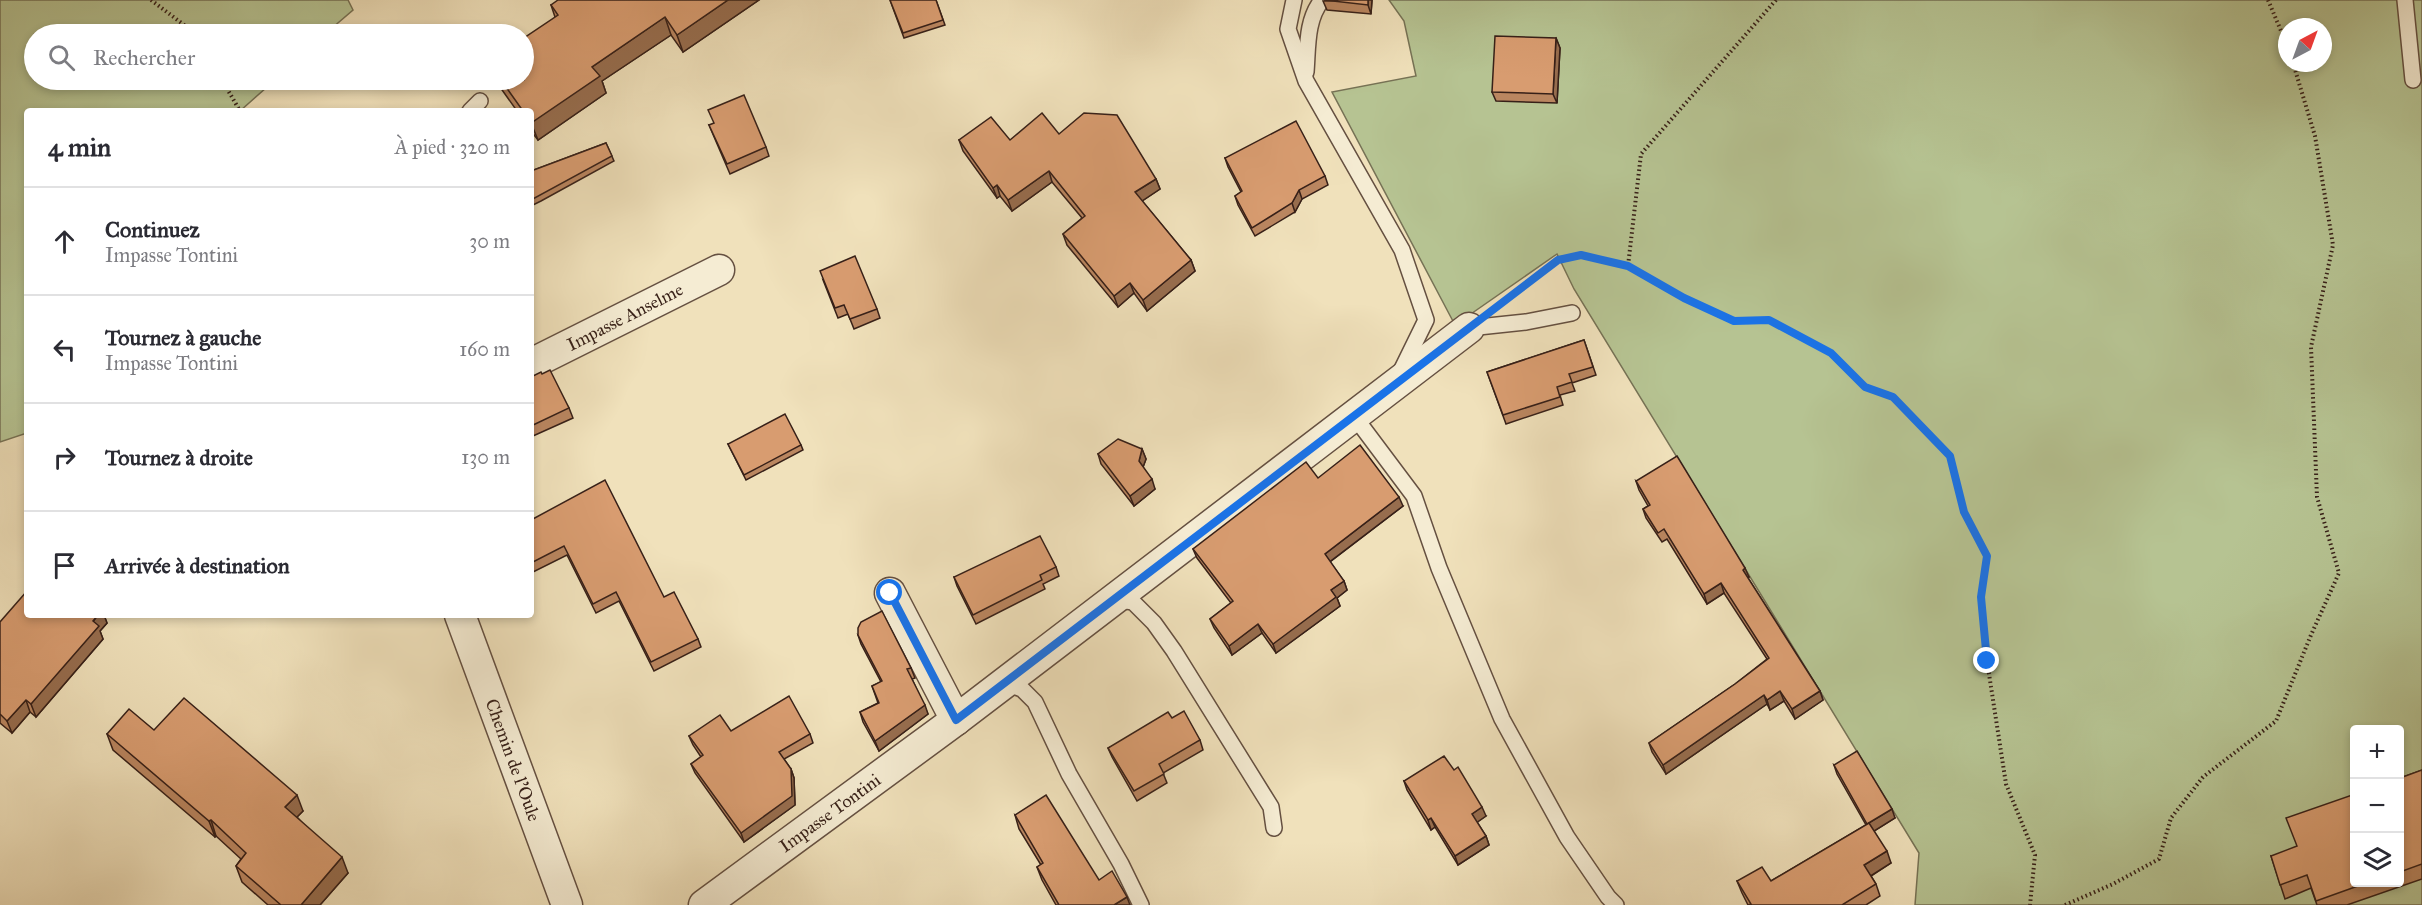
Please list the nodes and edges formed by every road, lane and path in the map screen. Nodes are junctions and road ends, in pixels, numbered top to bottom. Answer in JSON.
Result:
{"nodes":[{"id":1,"x":151,"y":0,"type":"edge"},
{"id":2,"x":1294,"y":0,"type":"edge"},
{"id":3,"x":1322,"y":0,"type":"edge"},
{"id":4,"x":1776,"y":0,"type":"edge"},
{"id":5,"x":2268,"y":0,"type":"edge"},
{"id":6,"x":2405,"y":0,"type":"edge"},
{"id":7,"x":183,"y":24,"type":"edge"},
{"id":8,"x":2278,"y":24,"type":"edge"},
{"id":9,"x":2296,"y":72,"type":"edge"},
{"id":10,"x":2413,"y":80,"type":"dead end"},
{"id":11,"x":1306,"y":81,"type":"junction"},
{"id":12,"x":228,"y":90,"type":"edge"},
{"id":13,"x":238,"y":108,"type":"edge"},
{"id":14,"x":1628,"y":266,"type":"junction"},
{"id":15,"x":719,"y":270,"type":"dead end"},
{"id":16,"x":1572,"y":313,"type":"dead end"},
{"id":17,"x":1469,"y":328,"type":"junction"},
{"id":18,"x":534,"y":362,"type":"edge"},
{"id":19,"x":1395,"y":385,"type":"junction"},
{"id":20,"x":1354,"y":416,"type":"junction"},
{"id":21,"x":890,"y":593,"type":"dead end"},
{"id":22,"x":1114,"y":599,"type":"junction"},
{"id":23,"x":461,"y":618,"type":"edge"},
{"id":24,"x":1005,"y":683,"type":"junction"},
{"id":25,"x":956,"y":720,"type":"junction"},
{"id":26,"x":1274,"y":828,"type":"dead end"},
{"id":27,"x":567,"y":905,"type":"edge"},
{"id":28,"x":704,"y":905,"type":"edge"},
{"id":29,"x":1141,"y":905,"type":"edge"},
{"id":30,"x":1617,"y":905,"type":"edge"},
{"id":31,"x":2030,"y":905,"type":"edge"},
{"id":32,"x":2066,"y":905,"type":"edge"}],
"edges":[{"from":1,"to":7,"type":"path"},
{"from":2,"to":11,"type":"lane"},
{"from":3,"to":11,"type":"lane"},
{"from":4,"to":14,"type":"path"},
{"from":5,"to":8,"type":"path"},
{"from":6,"to":10,"type":"lane"},
{"from":9,"to":32,"type":"path"},
{"from":11,"to":19,"type":"lane"},
{"from":12,"to":13,"type":"path"},
{"from":14,"to":17,"type":"path"},
{"from":14,"to":31,"type":"path"},
{"from":15,"to":18,"type":"street","name":"Impasse Anselme"},
{"from":16,"to":17,"type":"lane"},
{"from":17,"to":19,"type":"street","name":"Impasse Tontini"},
{"from":19,"to":20,"type":"street","name":"Impasse Tontini"},
{"from":20,"to":22,"type":"street","name":"Impasse Tontini"},
{"from":20,"to":30,"type":"lane"},
{"from":21,"to":25,"type":"street"},
{"from":22,"to":24,"type":"street","name":"Impasse Tontini"},
{"from":22,"to":26,"type":"lane"},
{"from":23,"to":27,"type":"street","name":"Chemin de l'Oule"},
{"from":24,"to":25,"type":"street","name":"Impasse Tontini"},
{"from":24,"to":29,"type":"lane"},
{"from":25,"to":28,"type":"street","name":"Impasse Tontini"}]}
